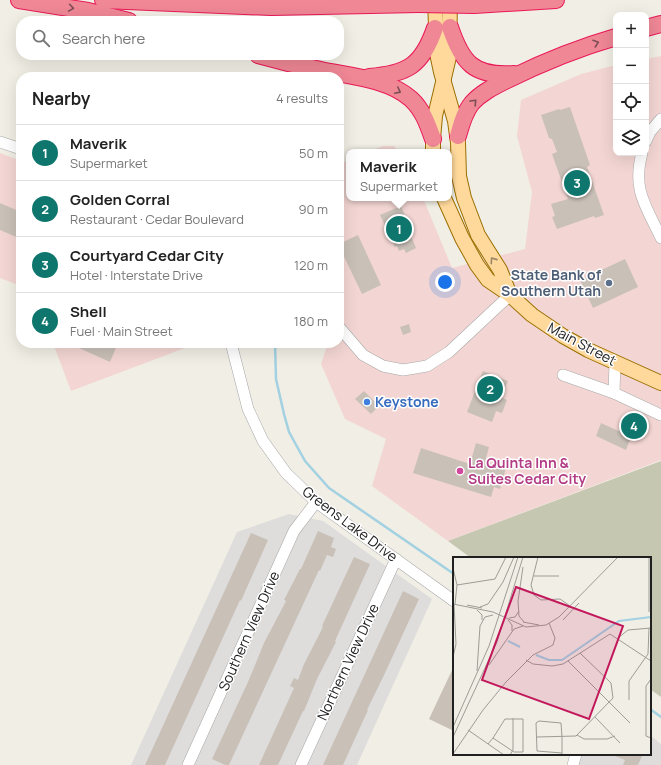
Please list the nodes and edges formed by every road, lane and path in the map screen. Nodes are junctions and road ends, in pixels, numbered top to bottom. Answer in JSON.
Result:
{"nodes":[{"id":1,"x":19,"y":0,"type":"edge"},
{"id":2,"x":103,"y":0,"type":"edge"},
{"id":3,"x":435,"y":0,"type":"edge"},
{"id":4,"x":450,"y":0,"type":"edge"},
{"id":5,"x":556,"y":0,"type":"edge"},
{"id":6,"x":108,"y":16,"type":"edge"},
{"id":7,"x":661,"y":24,"type":"edge"},
{"id":8,"x":649,"y":27,"type":"edge"},
{"id":9,"x":443,"y":28,"type":"junction"},
{"id":10,"x":613,"y":38,"type":"edge"},
{"id":11,"x":279,"y":60,"type":"edge"},
{"id":12,"x":330,"y":72,"type":"edge"},
{"id":13,"x":519,"y":74,"type":"junction"},
{"id":14,"x":344,"y":75,"type":"edge"},
{"id":15,"x":361,"y":78,"type":"junction"},
{"id":16,"x":444,"y":82,"type":"junction"},
{"id":17,"x":661,"y":118,"type":"edge"},
{"id":18,"x":649,"y":134,"type":"edge"},
{"id":19,"x":458,"y":136,"type":"junction"},
{"id":20,"x":0,"y":142,"type":"edge"},
{"id":21,"x":433,"y":146,"type":"edge"},
{"id":22,"x":16,"y":147,"type":"edge"},
{"id":23,"x":641,"y":156,"type":"edge"},
{"id":24,"x":445,"y":201,"type":"edge"},
{"id":25,"x":661,"y":238,"type":"edge"},
{"id":26,"x":510,"y":295,"type":"junction"},
{"id":27,"x":344,"y":334,"type":"edge"},
{"id":28,"x":232,"y":348,"type":"edge"},
{"id":29,"x":615,"y":362,"type":"junction"},
{"id":30,"x":563,"y":375,"type":"dead end"},
{"id":31,"x":661,"y":383,"type":"edge"},
{"id":32,"x":614,"y":393,"type":"junction"},
{"id":33,"x":661,"y":414,"type":"edge"},
{"id":34,"x":316,"y":502,"type":"junction"},
{"id":35,"x":396,"y":559,"type":"junction"},
{"id":36,"x":453,"y":600,"type":"edge"},
{"id":37,"x":576,"y":755,"type":"edge"},
{"id":38,"x":188,"y":765,"type":"edge"},
{"id":39,"x":301,"y":765,"type":"edge"},
{"id":40,"x":573,"y":765,"type":"edge"}],
"edges":[{"from":1,"to":6,"type":"highway","one_way":true},
{"from":2,"to":5,"type":"highway","bridge":true},
{"from":3,"to":9,"type":"main road"},
{"from":4,"to":9,"type":"main road"},
{"from":7,"to":8,"type":"highway"},
{"from":9,"to":13,"type":"highway"},
{"from":9,"to":15,"type":"highway"},
{"from":9,"to":16,"type":"main road"},
{"from":13,"to":10,"type":"highway","one_way":true},
{"from":11,"to":12,"type":"highway"},
{"from":19,"to":13,"type":"highway","one_way":true},
{"from":14,"to":15,"type":"highway"},
{"from":15,"to":21,"type":"highway","one_way":true},
{"from":16,"to":19,"type":"main road"},
{"from":16,"to":21,"type":"main road"},
{"from":17,"to":18,"type":"street"},
{"from":26,"to":19,"type":"main road","one_way":true},
{"from":20,"to":22,"type":"street"},
{"from":23,"to":25,"type":"street"},
{"from":24,"to":26,"type":"main road","name":"Main Street"},
{"from":26,"to":27,"type":"street"},
{"from":26,"to":29,"type":"main road","name":"Main Street"},
{"from":28,"to":34,"type":"street","name":"Greens Lake Drive"},
{"from":29,"to":31,"type":"main road","name":"Main Street"},
{"from":29,"to":32,"type":"street"},
{"from":30,"to":32,"type":"street"},
{"from":32,"to":33,"type":"street"},
{"from":34,"to":35,"type":"street","name":"Greens Lake Drive"},
{"from":34,"to":38,"type":"street","name":"Southern View Drive"},
{"from":35,"to":36,"type":"street","name":"Greens Lake Drive"},
{"from":35,"to":39,"type":"street","name":"Northern View Drive"},
{"from":37,"to":40,"type":"street"}]}
